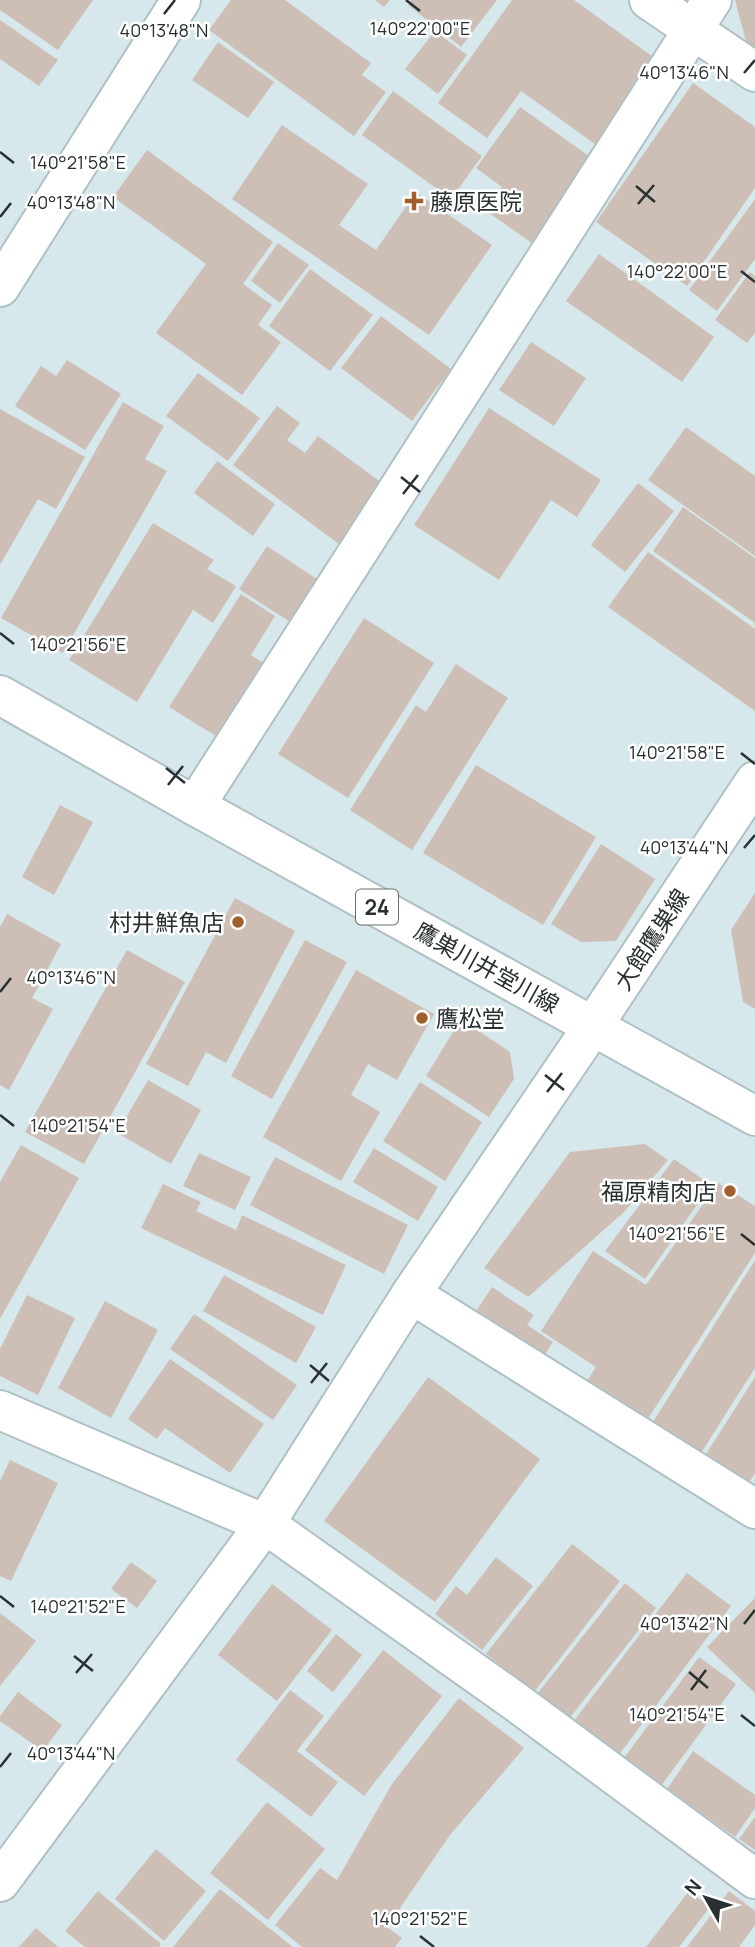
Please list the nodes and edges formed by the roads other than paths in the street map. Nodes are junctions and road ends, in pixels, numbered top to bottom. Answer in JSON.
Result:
{"nodes":[{"id":1,"x":181,"y":0,"type":"edge"},
{"id":2,"x":649,"y":0,"type":"edge"},
{"id":3,"x":702,"y":15,"type":"edge"},
{"id":4,"x":755,"y":72,"type":"edge"},
{"id":5,"x":0,"y":287,"type":"edge"},
{"id":6,"x":0,"y":695,"type":"edge"},
{"id":7,"x":755,"y":781,"type":"edge"},
{"id":8,"x":195,"y":806,"type":"junction"},
{"id":9,"x":593,"y":1026,"type":"junction"},
{"id":10,"x":755,"y":1116,"type":"edge"},
{"id":11,"x":411,"y":1294,"type":"junction"},
{"id":12,"x":0,"y":1410,"type":"edge"},
{"id":13,"x":755,"y":1509,"type":"edge"},
{"id":14,"x":265,"y":1524,"type":"junction"},
{"id":15,"x":755,"y":1879,"type":"edge"},
{"id":16,"x":0,"y":1882,"type":"edge"}],
"edges":[{"from":1,"to":5,"type":"street"},
{"from":2,"to":3,"type":"street"},
{"from":3,"to":4,"type":"street"},
{"from":3,"to":8,"type":"street"},
{"from":6,"to":8,"type":"street","name":"鷹巣川井堂川線","number":"24"},
{"from":7,"to":9,"type":"street","name":"大館鷹巣線"},
{"from":8,"to":9,"type":"street","name":"鷹巣川井堂川線","number":"24"},
{"from":9,"to":10,"type":"street","name":"鷹巣川井堂川線","number":"24"},
{"from":9,"to":11,"type":"street","name":"大館鷹巣線"},
{"from":11,"to":13,"type":"street"},
{"from":11,"to":14,"type":"street","name":"大館鷹巣線"},
{"from":12,"to":14,"type":"street"},
{"from":14,"to":15,"type":"street"},
{"from":14,"to":16,"type":"street","name":"大館鷹巣線"}]}
